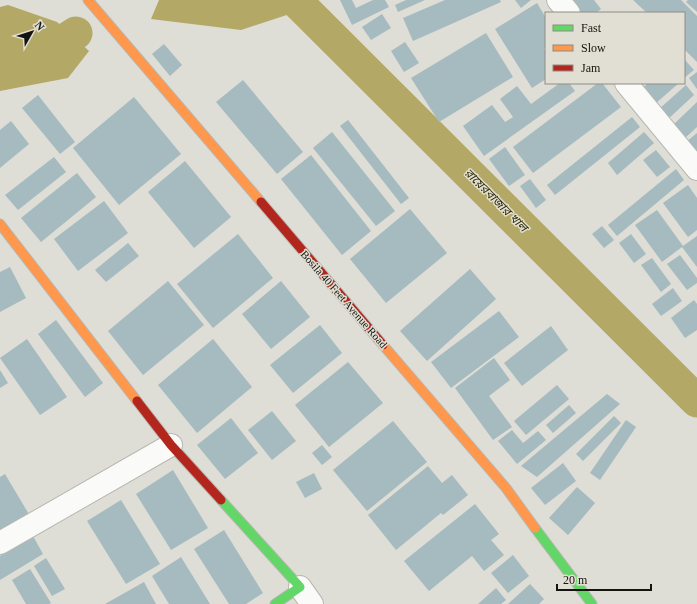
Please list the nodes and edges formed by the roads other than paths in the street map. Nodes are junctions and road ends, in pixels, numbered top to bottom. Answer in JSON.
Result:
{"nodes":[{"id":1,"x":88,"y":0,"type":"edge"},
{"id":2,"x":558,"y":0,"type":"edge"},
{"id":3,"x":568,"y":12,"type":"edge"},
{"id":4,"x":627,"y":84,"type":"edge"},
{"id":5,"x":697,"y":169,"type":"edge"},
{"id":6,"x":0,"y":224,"type":"edge"},
{"id":7,"x":171,"y":445,"type":"junction"},
{"id":8,"x":0,"y":543,"type":"edge"},
{"id":9,"x":306,"y":596,"type":"edge"},
{"id":10,"x":275,"y":604,"type":"edge"},
{"id":11,"x":592,"y":604,"type":"edge"}],
"edges":[{"from":1,"to":11,"type":"street","name":"Bosila 40 Feet Avenue Road"},
{"from":2,"to":3,"type":"street"},
{"from":4,"to":5,"type":"street"},
{"from":6,"to":7,"type":"street"},
{"from":7,"to":8,"type":"street"},
{"from":7,"to":9,"type":"street"},
{"from":9,"to":10,"type":"street"}]}
